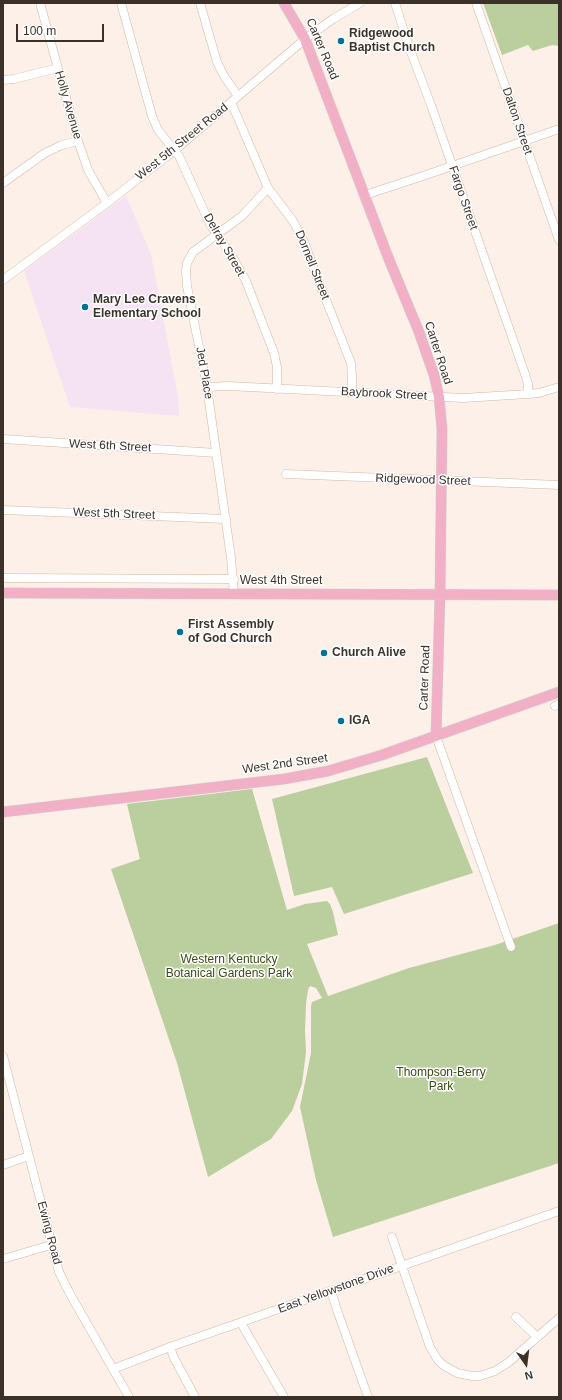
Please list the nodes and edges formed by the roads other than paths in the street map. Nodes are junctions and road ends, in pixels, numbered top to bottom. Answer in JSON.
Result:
{"nodes":[{"id":1,"x":40,"y":3,"type":"edge"},
{"id":2,"x":120,"y":3,"type":"edge"},
{"id":3,"x":200,"y":3,"type":"edge"},
{"id":4,"x":284,"y":3,"type":"edge"},
{"id":5,"x":360,"y":3,"type":"edge"},
{"id":6,"x":395,"y":3,"type":"edge"},
{"id":7,"x":476,"y":3,"type":"edge"},
{"id":8,"x":305,"y":38,"type":"junction"},
{"id":9,"x":58,"y":68,"type":"junction"},
{"id":10,"x":3,"y":80,"type":"edge"},
{"id":11,"x":238,"y":96,"type":"junction"},
{"id":12,"x":231,"y":102,"type":"junction"},
{"id":13,"x":559,"y":129,"type":"edge"},
{"id":14,"x":78,"y":141,"type":"junction"},
{"id":15,"x":524,"y":141,"type":"junction"},
{"id":16,"x":175,"y":150,"type":"junction"},
{"id":17,"x":452,"y":166,"type":"junction"},
{"id":18,"x":3,"y":183,"type":"edge"},
{"id":19,"x":268,"y":188,"type":"junction"},
{"id":20,"x":365,"y":194,"type":"junction"},
{"id":21,"x":107,"y":203,"type":"junction"},
{"id":22,"x":217,"y":236,"type":"junction"},
{"id":23,"x":559,"y":240,"type":"edge"},
{"id":24,"x":4,"y":277,"type":"edge"},
{"id":25,"x":208,"y":387,"type":"junction"},
{"id":26,"x":559,"y":387,"type":"edge"},
{"id":27,"x":277,"y":389,"type":"junction"},
{"id":28,"x":352,"y":392,"type":"junction"},
{"id":29,"x":528,"y":394,"type":"junction"},
{"id":30,"x":439,"y":397,"type":"junction"},
{"id":31,"x":3,"y":439,"type":"edge"},
{"id":32,"x":216,"y":453,"type":"junction"},
{"id":33,"x":286,"y":474,"type":"dead end"},
{"id":34,"x":441,"y":480,"type":"junction"},
{"id":35,"x":559,"y":485,"type":"edge"},
{"id":36,"x":3,"y":510,"type":"edge"},
{"id":37,"x":226,"y":519,"type":"junction"},
{"id":38,"x":3,"y":578,"type":"edge"},
{"id":39,"x":234,"y":580,"type":"junction"},
{"id":40,"x":3,"y":593,"type":"edge"},
{"id":41,"x":234,"y":594,"type":"junction"},
{"id":42,"x":440,"y":594,"type":"junction"},
{"id":43,"x":559,"y":595,"type":"edge"},
{"id":44,"x":559,"y":692,"type":"edge"},
{"id":45,"x":436,"y":736,"type":"junction"},
{"id":46,"x":3,"y":812,"type":"edge"},
{"id":47,"x":511,"y":947,"type":"dead end"},
{"id":48,"x":3,"y":1056,"type":"edge"},
{"id":49,"x":5,"y":1072,"type":"edge"},
{"id":50,"x":29,"y":1156,"type":"junction"},
{"id":51,"x":3,"y":1165,"type":"edge"},
{"id":52,"x":559,"y":1211,"type":"edge"},
{"id":53,"x":392,"y":1237,"type":"dead end"},
{"id":54,"x":52,"y":1245,"type":"junction"},
{"id":55,"x":3,"y":1260,"type":"edge"},
{"id":56,"x":401,"y":1266,"type":"junction"},
{"id":57,"x":331,"y":1291,"type":"junction"},
{"id":58,"x":516,"y":1317,"type":"dead end"},
{"id":59,"x":559,"y":1318,"type":"edge"},
{"id":60,"x":241,"y":1323,"type":"junction"},
{"id":61,"x":537,"y":1337,"type":"junction"},
{"id":62,"x":170,"y":1347,"type":"junction"},
{"id":63,"x":113,"y":1370,"type":"junction"},
{"id":64,"x":129,"y":1397,"type":"edge"},
{"id":65,"x":195,"y":1397,"type":"edge"},
{"id":66,"x":284,"y":1397,"type":"edge"},
{"id":67,"x":368,"y":1397,"type":"edge"}],
"edges":[{"from":1,"to":9,"type":"street","name":"Holly Avenue"},
{"from":2,"to":16,"type":"street","name":"Delray Street"},
{"from":3,"to":11,"type":"street"},
{"from":4,"to":8,"type":"main road","name":"Carter Road"},
{"from":5,"to":8,"type":"street","name":"West 5th Street Road"},
{"from":6,"to":17,"type":"street","name":"Fargo Street"},
{"from":7,"to":15,"type":"street","name":"Dalton Street"},
{"from":8,"to":11,"type":"street","name":"West 5th Street Road"},
{"from":8,"to":20,"type":"main road","name":"Carter Road"},
{"from":9,"to":10,"type":"street"},
{"from":9,"to":14,"type":"street","name":"Holly Avenue"},
{"from":11,"to":12,"type":"street","name":"West 5th Street Road"},
{"from":12,"to":16,"type":"street","name":"West 5th Street Road"},
{"from":12,"to":19,"type":"street","name":"Dornell Street"},
{"from":13,"to":15,"type":"street"},
{"from":14,"to":18,"type":"street"},
{"from":14,"to":21,"type":"street","name":"Holly Avenue"},
{"from":15,"to":17,"type":"street"},
{"from":15,"to":23,"type":"street","name":"Dalton Street"},
{"from":16,"to":21,"type":"street","name":"West 5th Street Road"},
{"from":16,"to":22,"type":"street","name":"Delray Street"},
{"from":17,"to":20,"type":"street"},
{"from":17,"to":29,"type":"street","name":"Fargo Street"},
{"from":19,"to":22,"type":"street","name":"Jed Place"},
{"from":19,"to":28,"type":"street","name":"Dornell Street"},
{"from":20,"to":30,"type":"main road","name":"Carter Road"},
{"from":21,"to":24,"type":"street","name":"West 5th Street Road"},
{"from":22,"to":25,"type":"street","name":"Jed Place"},
{"from":22,"to":27,"type":"street","name":"Delray Street"},
{"from":25,"to":27,"type":"street","name":"Baybrook Street"},
{"from":25,"to":32,"type":"street","name":"Jed Place"},
{"from":26,"to":29,"type":"street","name":"Baybrook Street"},
{"from":27,"to":28,"type":"street","name":"Baybrook Street"},
{"from":28,"to":30,"type":"street","name":"Baybrook Street"},
{"from":29,"to":30,"type":"street","name":"Baybrook Street"},
{"from":30,"to":34,"type":"main road","name":"Carter Road"},
{"from":31,"to":32,"type":"street","name":"West 6th Street"},
{"from":32,"to":37,"type":"street","name":"Jed Place"},
{"from":33,"to":34,"type":"street","name":"Ridgewood Street"},
{"from":34,"to":35,"type":"street","name":"Ridgewood Street"},
{"from":34,"to":42,"type":"main road","name":"Carter Road"},
{"from":36,"to":37,"type":"street","name":"West 5th Street"},
{"from":37,"to":39,"type":"street","name":"Jed Place"},
{"from":38,"to":39,"type":"street","name":"West 4th Street"},
{"from":39,"to":41,"type":"street","name":"Jed Place"},
{"from":40,"to":41,"type":"main road","name":"West 4th Street"},
{"from":41,"to":42,"type":"main road","name":"West 4th Street"},
{"from":42,"to":43,"type":"main road","name":"West 4th Street"},
{"from":42,"to":45,"type":"main road","name":"Carter Road"},
{"from":44,"to":45,"type":"main road","name":"West 2nd Street"},
{"from":45,"to":46,"type":"main road","name":"West 2nd Street"},
{"from":45,"to":47,"type":"street"},
{"from":48,"to":49,"type":"street","name":"Ewing Road"},
{"from":49,"to":50,"type":"street","name":"Ewing Road"},
{"from":50,"to":51,"type":"street"},
{"from":50,"to":54,"type":"street","name":"Ewing Road"},
{"from":52,"to":56,"type":"street","name":"East Yellowstone Drive"},
{"from":53,"to":56,"type":"street"},
{"from":54,"to":55,"type":"street"},
{"from":54,"to":63,"type":"street","name":"Ewing Road"},
{"from":56,"to":57,"type":"street","name":"East Yellowstone Drive"},
{"from":56,"to":61,"type":"street"},
{"from":57,"to":60,"type":"street","name":"East Yellowstone Drive"},
{"from":57,"to":67,"type":"street"},
{"from":58,"to":61,"type":"street"},
{"from":59,"to":61,"type":"street"},
{"from":60,"to":62,"type":"street","name":"East Yellowstone Drive"},
{"from":60,"to":66,"type":"street"},
{"from":62,"to":63,"type":"street","name":"East Yellowstone Drive"},
{"from":62,"to":65,"type":"street"},
{"from":63,"to":64,"type":"street","name":"Ewing Road"}]}
